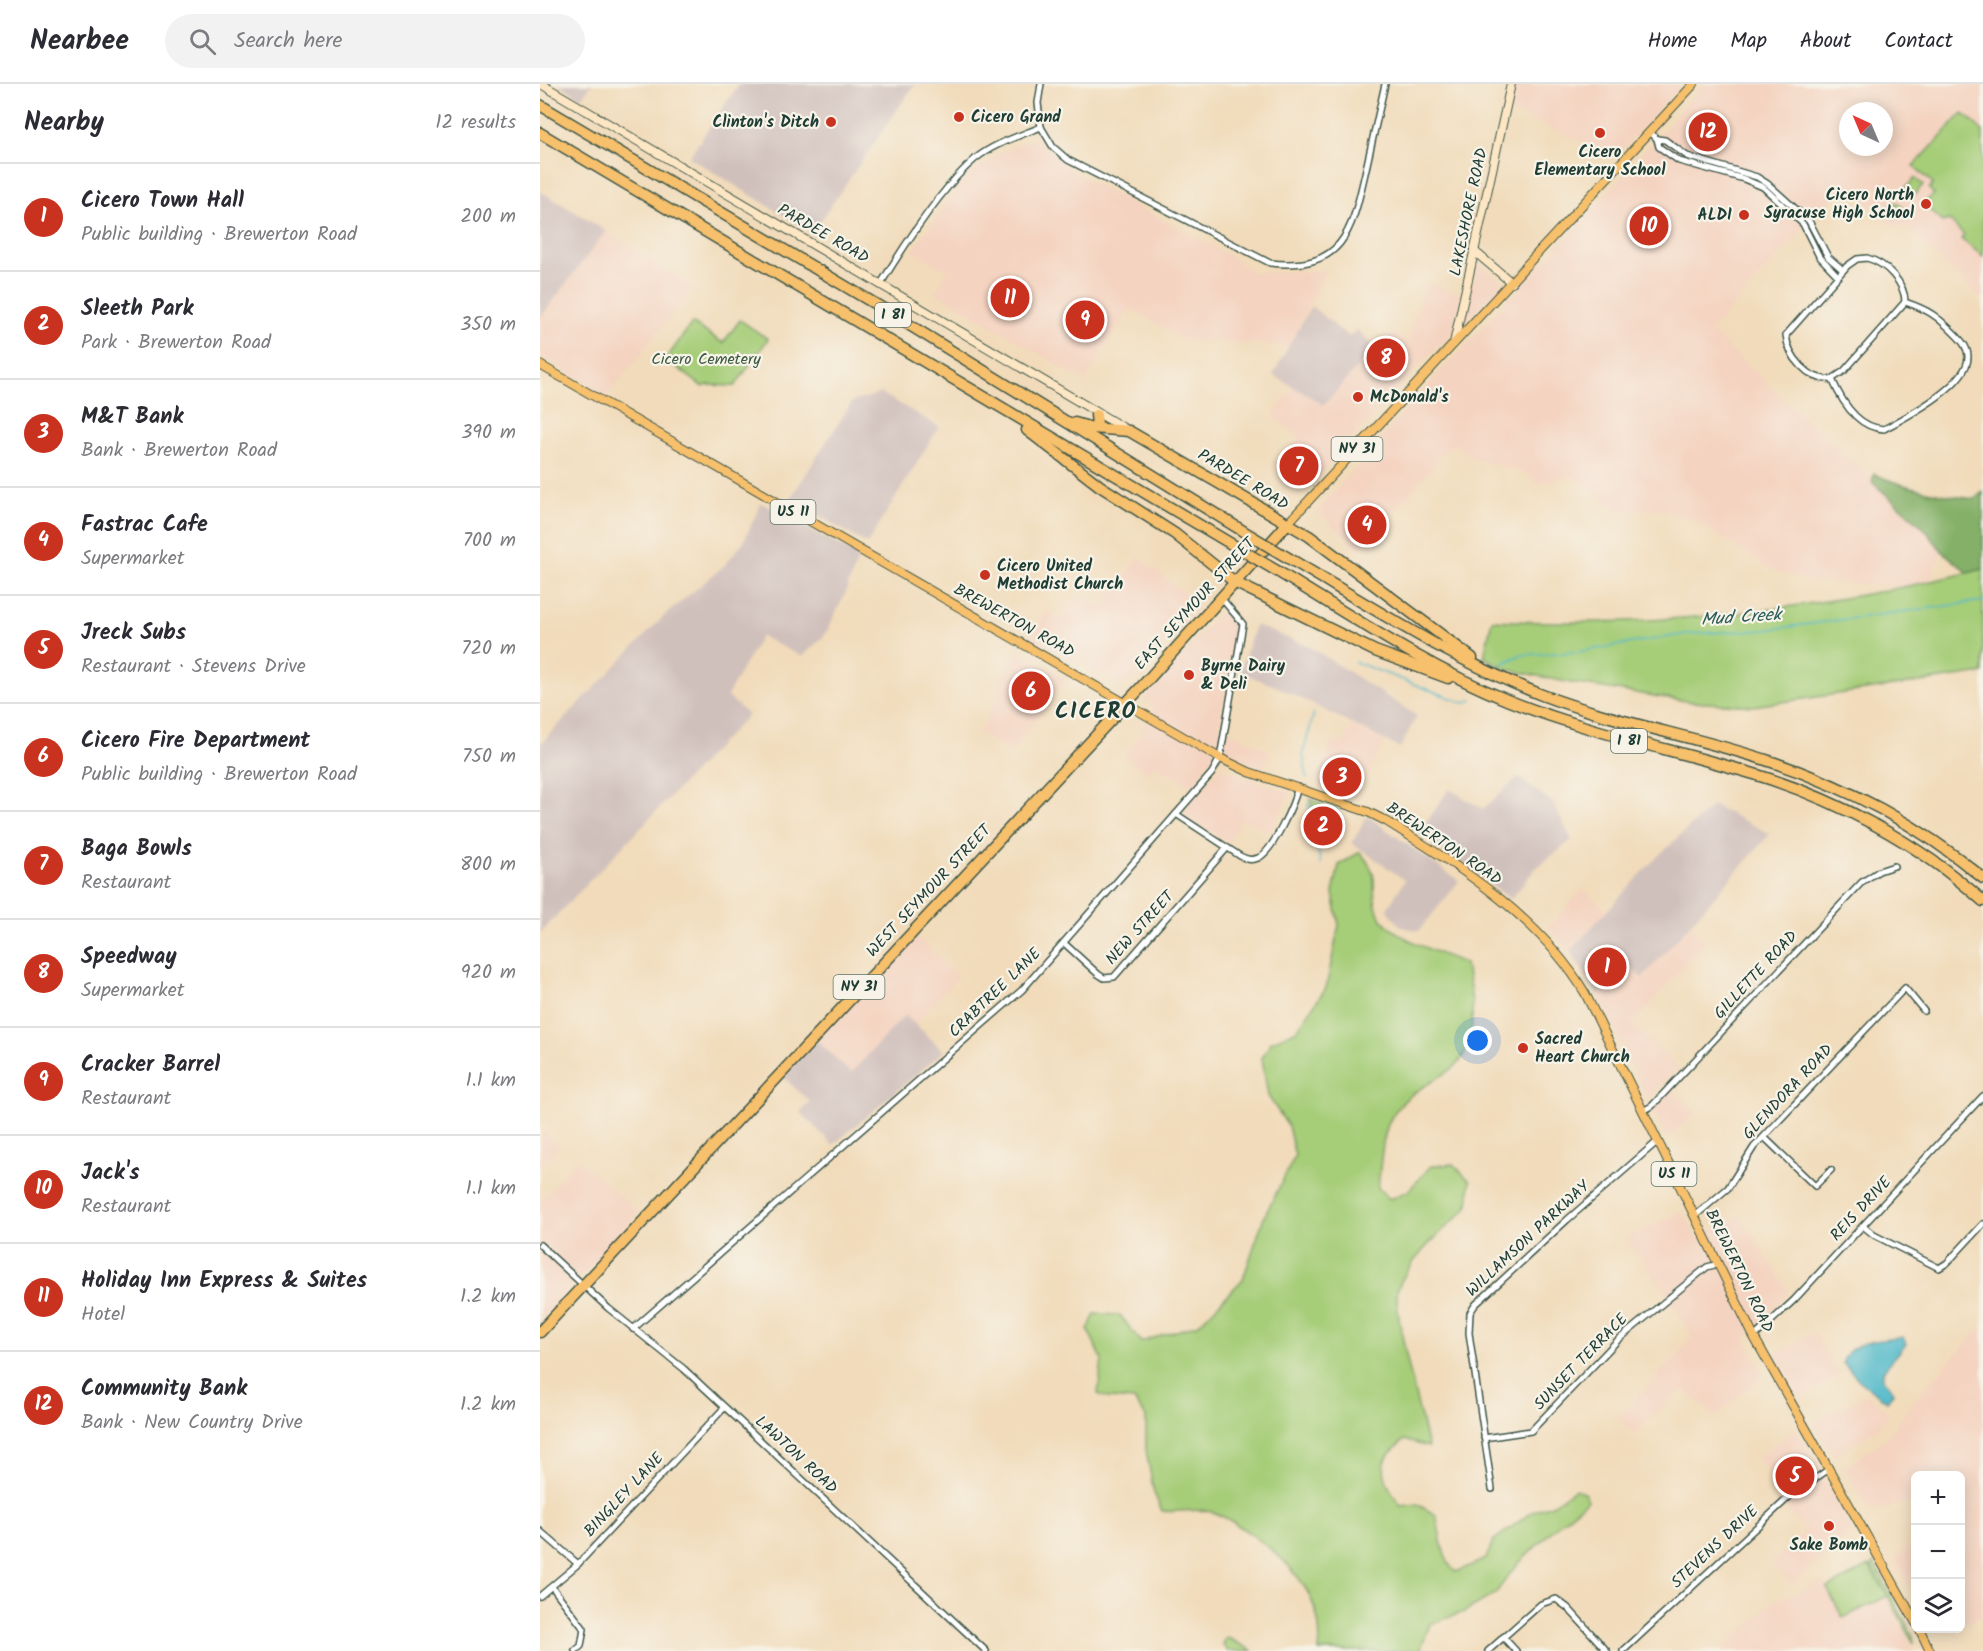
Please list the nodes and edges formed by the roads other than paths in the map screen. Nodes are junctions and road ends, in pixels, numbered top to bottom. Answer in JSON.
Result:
{"nodes":[{"id":1,"x":542,"y":84,"type":"edge"},
{"id":2,"x":1041,"y":84,"type":"edge"},
{"id":3,"x":1385,"y":84,"type":"edge"},
{"id":4,"x":1511,"y":84,"type":"edge"},
{"id":5,"x":1694,"y":84,"type":"edge"},
{"id":6,"x":540,"y":105,"type":"edge"},
{"id":7,"x":1041,"y":127,"type":"junction"},
{"id":8,"x":540,"y":133,"type":"edge"},
{"id":9,"x":1653,"y":136,"type":"junction"},
{"id":10,"x":1474,"y":252,"type":"junction"},
{"id":11,"x":1843,"y":270,"type":"junction"},
{"id":12,"x":1838,"y":276,"type":"junction"},
{"id":13,"x":1512,"y":283,"type":"junction"},
{"id":14,"x":880,"y":285,"type":"junction"},
{"id":15,"x":1905,"y":302,"type":"junction"},
{"id":16,"x":1454,"y":345,"type":"junction"},
{"id":17,"x":540,"y":365,"type":"edge"},
{"id":18,"x":1832,"y":379,"type":"junction"},
{"id":19,"x":996,"y":406,"type":"junction"},
{"id":20,"x":1046,"y":410,"type":"junction"},
{"id":21,"x":1093,"y":412,"type":"junction"},
{"id":22,"x":1092,"y":428,"type":"junction"},
{"id":23,"x":1124,"y":430,"type":"junction"},
{"id":24,"x":1286,"y":525,"type":"junction"},
{"id":25,"x":1236,"y":583,"type":"junction"},
{"id":26,"x":1222,"y":599,"type":"junction"},
{"id":27,"x":1499,"y":676,"type":"junction"},
{"id":28,"x":1476,"y":686,"type":"junction"},
{"id":29,"x":1125,"y":702,"type":"junction"},
{"id":30,"x":1220,"y":758,"type":"junction"},
{"id":31,"x":1298,"y":788,"type":"junction"},
{"id":32,"x":1176,"y":814,"type":"junction"},
{"id":33,"x":1227,"y":849,"type":"junction"},
{"id":34,"x":1894,"y":866,"type":"dead end"},
{"id":35,"x":1983,"y":878,"type":"edge"},
{"id":36,"x":1983,"y":901,"type":"edge"},
{"id":37,"x":1064,"y":943,"type":"junction"},
{"id":38,"x":1924,"y":1011,"type":"dead end"},
{"id":39,"x":1983,"y":1096,"type":"edge"},
{"id":40,"x":1644,"y":1111,"type":"junction"},
{"id":41,"x":1764,"y":1137,"type":"junction"},
{"id":42,"x":1658,"y":1141,"type":"junction"},
{"id":43,"x":1831,"y":1170,"type":"dead end"},
{"id":44,"x":1695,"y":1216,"type":"junction"},
{"id":45,"x":1983,"y":1224,"type":"edge"},
{"id":46,"x":1863,"y":1226,"type":"junction"},
{"id":47,"x":540,"y":1245,"type":"edge"},
{"id":48,"x":1718,"y":1264,"type":"junction"},
{"id":49,"x":583,"y":1285,"type":"junction"},
{"id":50,"x":633,"y":1329,"type":"junction"},
{"id":51,"x":540,"y":1332,"type":"edge"},
{"id":52,"x":1754,"y":1337,"type":"junction"},
{"id":53,"x":724,"y":1408,"type":"junction"},
{"id":54,"x":1484,"y":1438,"type":"junction"},
{"id":55,"x":1829,"y":1469,"type":"junction"},
{"id":56,"x":1492,"y":1489,"type":"dead end"},
{"id":57,"x":540,"y":1531,"type":"edge"},
{"id":58,"x":578,"y":1564,"type":"junction"},
{"id":59,"x":553,"y":1588,"type":"junction"},
{"id":60,"x":540,"y":1596,"type":"edge"},
{"id":61,"x":1911,"y":1614,"type":"edge"},
{"id":62,"x":1920,"y":1633,"type":"edge"},
{"id":63,"x":1503,"y":1637,"type":"junction"},
{"id":64,"x":575,"y":1651,"type":"edge"},
{"id":65,"x":986,"y":1651,"type":"edge"},
{"id":66,"x":1488,"y":1651,"type":"edge"},
{"id":67,"x":1516,"y":1651,"type":"edge"},
{"id":68,"x":1607,"y":1651,"type":"edge"},
{"id":69,"x":1623,"y":1651,"type":"edge"},
{"id":70,"x":1930,"y":1651,"type":"edge"}],
"edges":[{"from":1,"to":14,"type":"street","name":"PARDEE ROAD"},
{"from":2,"to":7,"type":"street"},
{"from":3,"to":7,"type":"street"},
{"from":4,"to":10,"type":"street","name":"LAKESHORE ROAD"},
{"from":5,"to":9,"type":"main road","number":"NY 31"},
{"from":6,"to":20,"type":"highway","number":"I 81"},
{"from":7,"to":14,"type":"street"},
{"from":8,"to":19,"type":"highway","number":"I 81"},
{"from":9,"to":11,"type":"street"},
{"from":9,"to":12,"type":"street"},
{"from":9,"to":13,"type":"main road","number":"NY 31"},
{"from":10,"to":13,"type":"street"},
{"from":10,"to":16,"type":"street","name":"LAKESHORE ROAD"},
{"from":11,"to":12,"type":"street"},
{"from":11,"to":15,"type":"street"},
{"from":12,"to":18,"type":"street"},
{"from":13,"to":16,"type":"main road","number":"NY 31"},
{"from":14,"to":21,"type":"street","name":"PARDEE ROAD"},
{"from":15,"to":18,"type":"street"},
{"from":15,"to":18,"type":"street"},
{"from":16,"to":24,"type":"main road","number":"NY 31"},
{"from":17,"to":29,"type":"main road","name":"BREWERTON ROAD","number":"US 11"},
{"from":19,"to":25,"type":"highway"},
{"from":19,"to":28,"type":"highway","number":"I 81","bridge":true},
{"from":20,"to":22,"type":"highway"},
{"from":20,"to":27,"type":"highway","number":"I 81","bridge":true},
{"from":21,"to":22,"type":"highway"},
{"from":21,"to":23,"type":"street","name":"PARDEE ROAD"},
{"from":22,"to":23,"type":"highway"},
{"from":23,"to":24,"type":"highway","name":"PARDEE ROAD"},
{"from":24,"to":25,"type":"highway","name":"EAST SEYMOUR STREET","number":"NY 31"},
{"from":24,"to":27,"type":"highway","name":"PARDEE ROAD"},
{"from":25,"to":26,"type":"highway","name":"EAST SEYMOUR STREET","number":"NY 31"},
{"from":25,"to":28,"type":"highway"},
{"from":26,"to":29,"type":"highway","name":"EAST SEYMOUR STREET","number":"NY 31"},
{"from":26,"to":30,"type":"street","name":"CRABTREE LANE"},
{"from":27,"to":35,"type":"highway","number":"I 81"},
{"from":28,"to":36,"type":"highway","number":"I 81"},
{"from":29,"to":30,"type":"main road","name":"BREWERTON ROAD","number":"US 11"},
{"from":29,"to":49,"type":"highway","name":"WEST SEYMOUR STREET","number":"NY 31"},
{"from":30,"to":31,"type":"main road","name":"BREWERTON ROAD","number":"US 11"},
{"from":30,"to":32,"type":"street","name":"CRABTREE LANE"},
{"from":31,"to":33,"type":"street"},
{"from":31,"to":40,"type":"main road","name":"BREWERTON ROAD","number":"US 11"},
{"from":32,"to":33,"type":"street"},
{"from":32,"to":37,"type":"street","name":"CRABTREE LANE"},
{"from":33,"to":37,"type":"street","name":"NEW STREET"},
{"from":34,"to":40,"type":"street","name":"GILLETTE ROAD"},
{"from":37,"to":50,"type":"street","name":"CRABTREE LANE"},
{"from":38,"to":41,"type":"street","name":"GLENDORA ROAD"},
{"from":39,"to":46,"type":"street","name":"REIS DRIVE"},
{"from":40,"to":42,"type":"main road","name":"BREWERTON ROAD","number":"US 11"},
{"from":41,"to":43,"type":"street"},
{"from":41,"to":44,"type":"street","name":"GLENDORA ROAD"},
{"from":42,"to":44,"type":"main road","name":"BREWERTON ROAD","number":"US 11"},
{"from":42,"to":54,"type":"street","name":"WILLAMSON PARKWAY"},
{"from":44,"to":48,"type":"main road","name":"BREWERTON ROAD","number":"US 11"},
{"from":45,"to":46,"type":"street"},
{"from":46,"to":52,"type":"street","name":"REIS DRIVE"},
{"from":47,"to":49,"type":"street","name":"LAWTON ROAD"},
{"from":48,"to":52,"type":"main road","name":"BREWERTON ROAD","number":"US 11"},
{"from":48,"to":54,"type":"street","name":"SUNSET TERRACE"},
{"from":49,"to":50,"type":"street","name":"LAWTON ROAD"},
{"from":49,"to":51,"type":"highway","number":"NY 31"},
{"from":50,"to":53,"type":"street","name":"LAWTON ROAD"},
{"from":52,"to":55,"type":"main road","name":"BREWERTON ROAD","number":"US 11"},
{"from":53,"to":58,"type":"street","name":"BINGLEY LANE"},
{"from":53,"to":65,"type":"street","name":"LAWTON ROAD"},
{"from":54,"to":56,"type":"street","name":"WILLAMSON PARKWAY"},
{"from":55,"to":61,"type":"main road","name":"BREWERTON ROAD","number":"US 11"},
{"from":55,"to":69,"type":"street","name":"STEVENS DRIVE"},
{"from":57,"to":58,"type":"street"},
{"from":58,"to":59,"type":"street","name":"BINGLEY LANE"},
{"from":59,"to":60,"type":"street","name":"BINGLEY LANE"},
{"from":59,"to":64,"type":"street"},
{"from":62,"to":70,"type":"main road"},
{"from":63,"to":66,"type":"street"},
{"from":63,"to":67,"type":"street"},
{"from":63,"to":68,"type":"street"}]}
